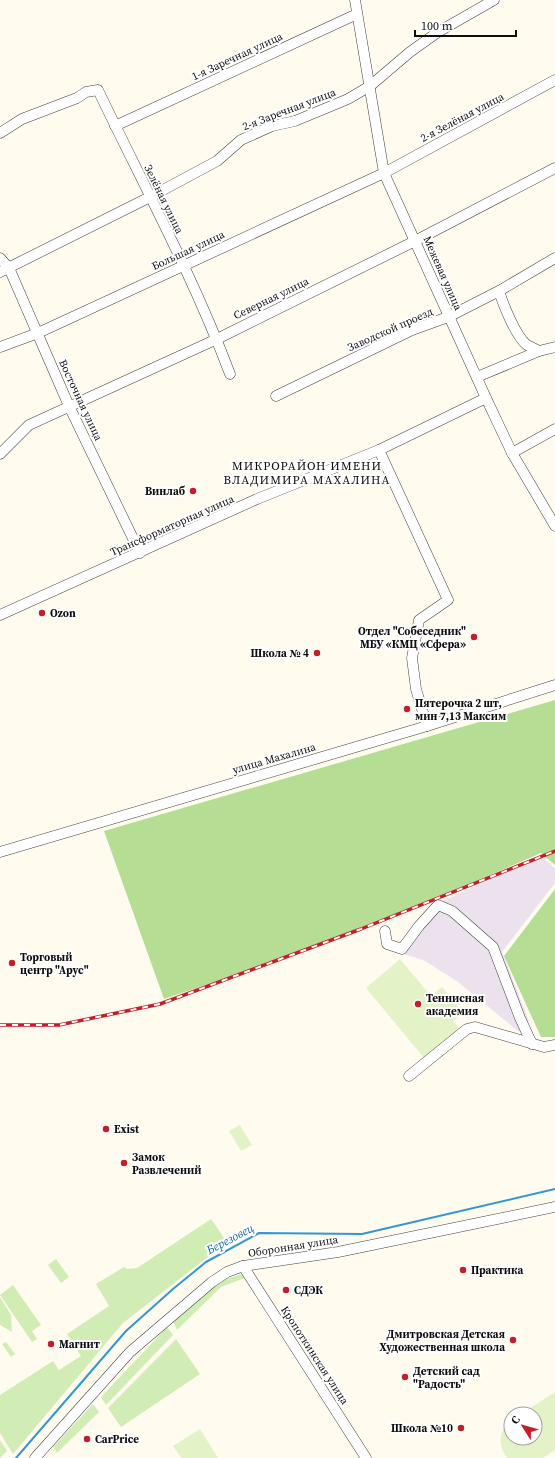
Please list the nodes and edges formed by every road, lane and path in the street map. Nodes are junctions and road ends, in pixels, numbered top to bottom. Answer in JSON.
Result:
{"nodes":[{"id":1,"x":355,"y":0,"type":"edge"},
{"id":2,"x":494,"y":0,"type":"edge"},
{"id":3,"x":358,"y":14,"type":"junction"},
{"id":4,"x":553,"y":85,"type":"edge"},
{"id":5,"x":370,"y":86,"type":"junction"},
{"id":6,"x":115,"y":126,"type":"junction"},
{"id":7,"x":0,"y":133,"type":"edge"},
{"id":8,"x":555,"y":168,"type":"edge"},
{"id":9,"x":384,"y":172,"type":"junction"},
{"id":10,"x":150,"y":197,"type":"junction"},
{"id":11,"x":415,"y":241,"type":"junction"},
{"id":12,"x":0,"y":258,"type":"edge"},
{"id":13,"x":555,"y":258,"type":"edge"},
{"id":14,"x":184,"y":266,"type":"junction"},
{"id":15,"x":4,"y":270,"type":"edge"},
{"id":16,"x":499,"y":291,"type":"junction"},
{"id":17,"x":448,"y":317,"type":"junction"},
{"id":18,"x":38,"y":333,"type":"junction"},
{"id":19,"x":217,"y":338,"type":"junction"},
{"id":20,"x":0,"y":347,"type":"edge"},
{"id":21,"x":555,"y":347,"type":"edge"},
{"id":22,"x":539,"y":351,"type":"junction"},
{"id":23,"x":230,"y":374,"type":"dead end"},
{"id":24,"x":476,"y":377,"type":"junction"},
{"id":25,"x":276,"y":396,"type":"dead end"},
{"id":26,"x":486,"y":398,"type":"junction"},
{"id":27,"x":69,"y":406,"type":"junction"},
{"id":28,"x":555,"y":430,"type":"edge"},
{"id":29,"x":379,"y":450,"type":"junction"},
{"id":30,"x":512,"y":452,"type":"junction"},
{"id":31,"x":1,"y":453,"type":"edge"},
{"id":32,"x":554,"y":521,"type":"edge"},
{"id":33,"x":140,"y":553,"type":"junction"},
{"id":34,"x":0,"y":615,"type":"edge"},
{"id":35,"x":555,"y":685,"type":"edge"},
{"id":36,"x":427,"y":726,"type":"junction"},
{"id":37,"x":0,"y":852,"type":"edge"},
{"id":38,"x":385,"y":931,"type":"dead end"},
{"id":39,"x":532,"y":1044,"type":"junction"},
{"id":40,"x":555,"y":1045,"type":"edge"},
{"id":41,"x":409,"y":1076,"type":"dead end"},
{"id":42,"x":555,"y":1207,"type":"edge"},
{"id":43,"x":243,"y":1266,"type":"junction"},
{"id":44,"x":35,"y":1458,"type":"edge"},
{"id":45,"x":366,"y":1458,"type":"edge"}],
"edges":[{"from":1,"to":3,"type":"street"},
{"from":2,"to":5,"type":"street","name":"2-я Заречная улица"},
{"from":3,"to":5,"type":"street","name":"Межевая улица"},
{"from":3,"to":6,"type":"street","name":"1-я Заречная улица"},
{"from":4,"to":9,"type":"street","name":"2-я Зелёная улица"},
{"from":5,"to":9,"type":"street","name":"Межевая улица"},
{"from":5,"to":10,"type":"street","name":"2-я Заречная улица"},
{"from":6,"to":7,"type":"street","name":"Зелёная улица"},
{"from":6,"to":10,"type":"street","name":"Зелёная улица"},
{"from":8,"to":11,"type":"street","name":"Северная улица"},
{"from":9,"to":11,"type":"street","name":"Межевая улица"},
{"from":9,"to":14,"type":"street","name":"Большая улица"},
{"from":10,"to":14,"type":"street","name":"Зелёная улица"},
{"from":10,"to":15,"type":"street","name":"2-я Заречная улица"},
{"from":11,"to":17,"type":"street","name":"Межевая улица"},
{"from":11,"to":19,"type":"street","name":"Северная улица"},
{"from":12,"to":15,"type":"street","name":"Восточная улица"},
{"from":13,"to":16,"type":"street","name":"Заводской проезд"},
{"from":14,"to":18,"type":"street","name":"Большая улица"},
{"from":14,"to":19,"type":"street","name":"Зелёная улица"},
{"from":15,"to":18,"type":"street","name":"Восточная улица"},
{"from":16,"to":17,"type":"street","name":"Заводской проезд"},
{"from":16,"to":22,"type":"street"},
{"from":17,"to":24,"type":"street","name":"Межевая улица"},
{"from":17,"to":25,"type":"street","name":"Заводской проезд"},
{"from":18,"to":20,"type":"street","name":"Большая улица"},
{"from":18,"to":27,"type":"street","name":"Восточная улица"},
{"from":19,"to":23,"type":"street","name":"Зелёная улица"},
{"from":19,"to":27,"type":"street","name":"Северная улица"},
{"from":21,"to":22,"type":"street"},
{"from":22,"to":24,"type":"street"},
{"from":24,"to":26,"type":"street","name":"Межевая улица"},
{"from":26,"to":29,"type":"street","name":"Трансформаторная улица"},
{"from":26,"to":30,"type":"street","name":"Межевая улица"},
{"from":27,"to":31,"type":"street","name":"Северная улица"},
{"from":27,"to":33,"type":"street","name":"Восточная улица"},
{"from":28,"to":30,"type":"street"},
{"from":29,"to":33,"type":"street","name":"Трансформаторная улица"},
{"from":29,"to":36,"type":"street"},
{"from":30,"to":32,"type":"street","name":"Межевая улица"},
{"from":33,"to":34,"type":"street","name":"Трансформаторная улица"},
{"from":35,"to":36,"type":"street","name":"улица Махалина"},
{"from":36,"to":37,"type":"street","name":"улица Махалина"},
{"from":38,"to":39,"type":"street"},
{"from":39,"to":40,"type":"street"},
{"from":39,"to":41,"type":"street"},
{"from":42,"to":43,"type":"street","name":"Оборонная улица"},
{"from":43,"to":44,"type":"street","name":"Оборонная улица"},
{"from":43,"to":45,"type":"street","name":"Кропоткинская улица"}]}
